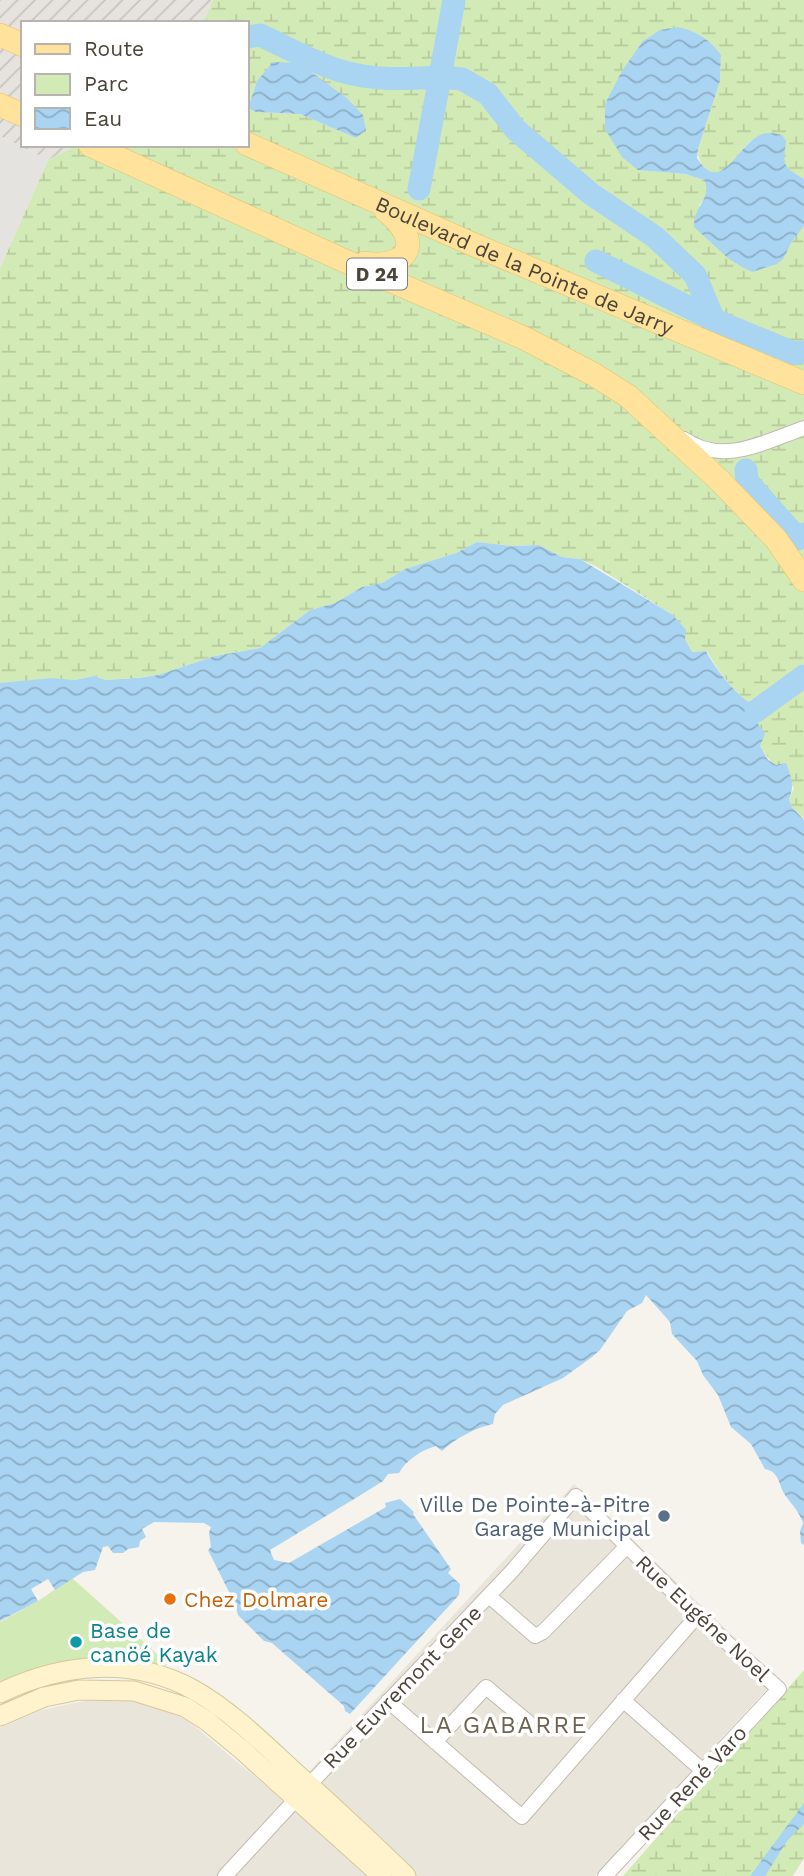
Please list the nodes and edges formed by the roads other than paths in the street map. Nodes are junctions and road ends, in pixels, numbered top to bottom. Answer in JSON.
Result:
{"nodes":[{"id":1,"x":0,"y":35,"type":"edge"},
{"id":2,"x":21,"y":44,"type":"edge"},
{"id":3,"x":0,"y":105,"type":"edge"},
{"id":4,"x":21,"y":115,"type":"edge"},
{"id":5,"x":248,"y":144,"type":"edge"},
{"id":6,"x":94,"y":147,"type":"edge"},
{"id":7,"x":374,"y":201,"type":"junction"},
{"id":8,"x":472,"y":244,"type":"junction"},
{"id":9,"x":345,"y":261,"type":"junction"},
{"id":10,"x":439,"y":301,"type":"junction"},
{"id":11,"x":804,"y":383,"type":"edge"},
{"id":12,"x":654,"y":418,"type":"junction"},
{"id":13,"x":804,"y":428,"type":"edge"},
{"id":14,"x":804,"y":580,"type":"edge"},
{"id":15,"x":576,"y":1496,"type":"joint"},
{"id":16,"x":626,"y":1546,"type":"junction"},
{"id":17,"x":489,"y":1596,"type":"junction"},
{"id":18,"x":697,"y":1616,"type":"junction"},
{"id":19,"x":779,"y":1689,"type":"joint"},
{"id":20,"x":0,"y":1693,"type":"edge"},
{"id":21,"x":623,"y":1700,"type":"junction"},
{"id":22,"x":388,"y":1702,"type":"junction"},
{"id":23,"x":0,"y":1716,"type":"edge"},
{"id":24,"x":528,"y":1722,"type":"dead end"},
{"id":25,"x":435,"y":1742,"type":"junction"},
{"id":26,"x":703,"y":1771,"type":"junction"},
{"id":27,"x":303,"y":1791,"type":"junction"},
{"id":28,"x":225,"y":1876,"type":"edge"},
{"id":29,"x":382,"y":1876,"type":"edge"},
{"id":30,"x":406,"y":1876,"type":"edge"},
{"id":31,"x":605,"y":1876,"type":"edge"}],
"edges":[{"from":1,"to":2,"type":"main road"},
{"from":3,"to":4,"type":"main road"},
{"from":5,"to":7,"type":"main road","name":"Boulevard de la Pointe de Jarry"},
{"from":6,"to":9,"type":"main road","number":"D 24"},
{"from":7,"to":8,"type":"main road","name":"Boulevard de la Pointe de Jarry"},
{"from":7,"to":9,"type":"main road"},
{"from":8,"to":10,"type":"main road"},
{"from":8,"to":11,"type":"main road","name":"Boulevard de la Pointe de Jarry"},
{"from":9,"to":10,"type":"main road","number":"D 24"},
{"from":10,"to":12,"type":"main road","number":"D 24"},
{"from":12,"to":13,"type":"street","number":"D 24"},
{"from":12,"to":14,"type":"main road","number":"D 24"},
{"from":15,"to":16,"type":"street","name":"Rue Eugéne Noel"},
{"from":15,"to":17,"type":"street","name":"Rue Euvremont Gene"},
{"from":16,"to":17,"type":"street","name":"Rue Eugéne Noel"},
{"from":16,"to":18,"type":"street","name":"Rue Eugéne Noel"},
{"from":17,"to":22,"type":"street","name":"Rue Euvremont Gene"},
{"from":18,"to":19,"type":"street","name":"Rue Eugéne Noel"},
{"from":18,"to":21,"type":"street"},
{"from":19,"to":26,"type":"street","name":"Rue René Varo"},
{"from":20,"to":27,"type":"main road"},
{"from":21,"to":25,"type":"street"},
{"from":21,"to":26,"type":"street"},
{"from":22,"to":25,"type":"street"},
{"from":22,"to":27,"type":"street","name":"Rue Euvremont Gene"},
{"from":23,"to":27,"type":"main road"},
{"from":24,"to":25,"type":"street"},
{"from":26,"to":31,"type":"street","name":"Rue René Varo"},
{"from":27,"to":28,"type":"street","name":"Rue Euvremont Gene"},
{"from":27,"to":29,"type":"main road"},
{"from":27,"to":30,"type":"main road"}]}
